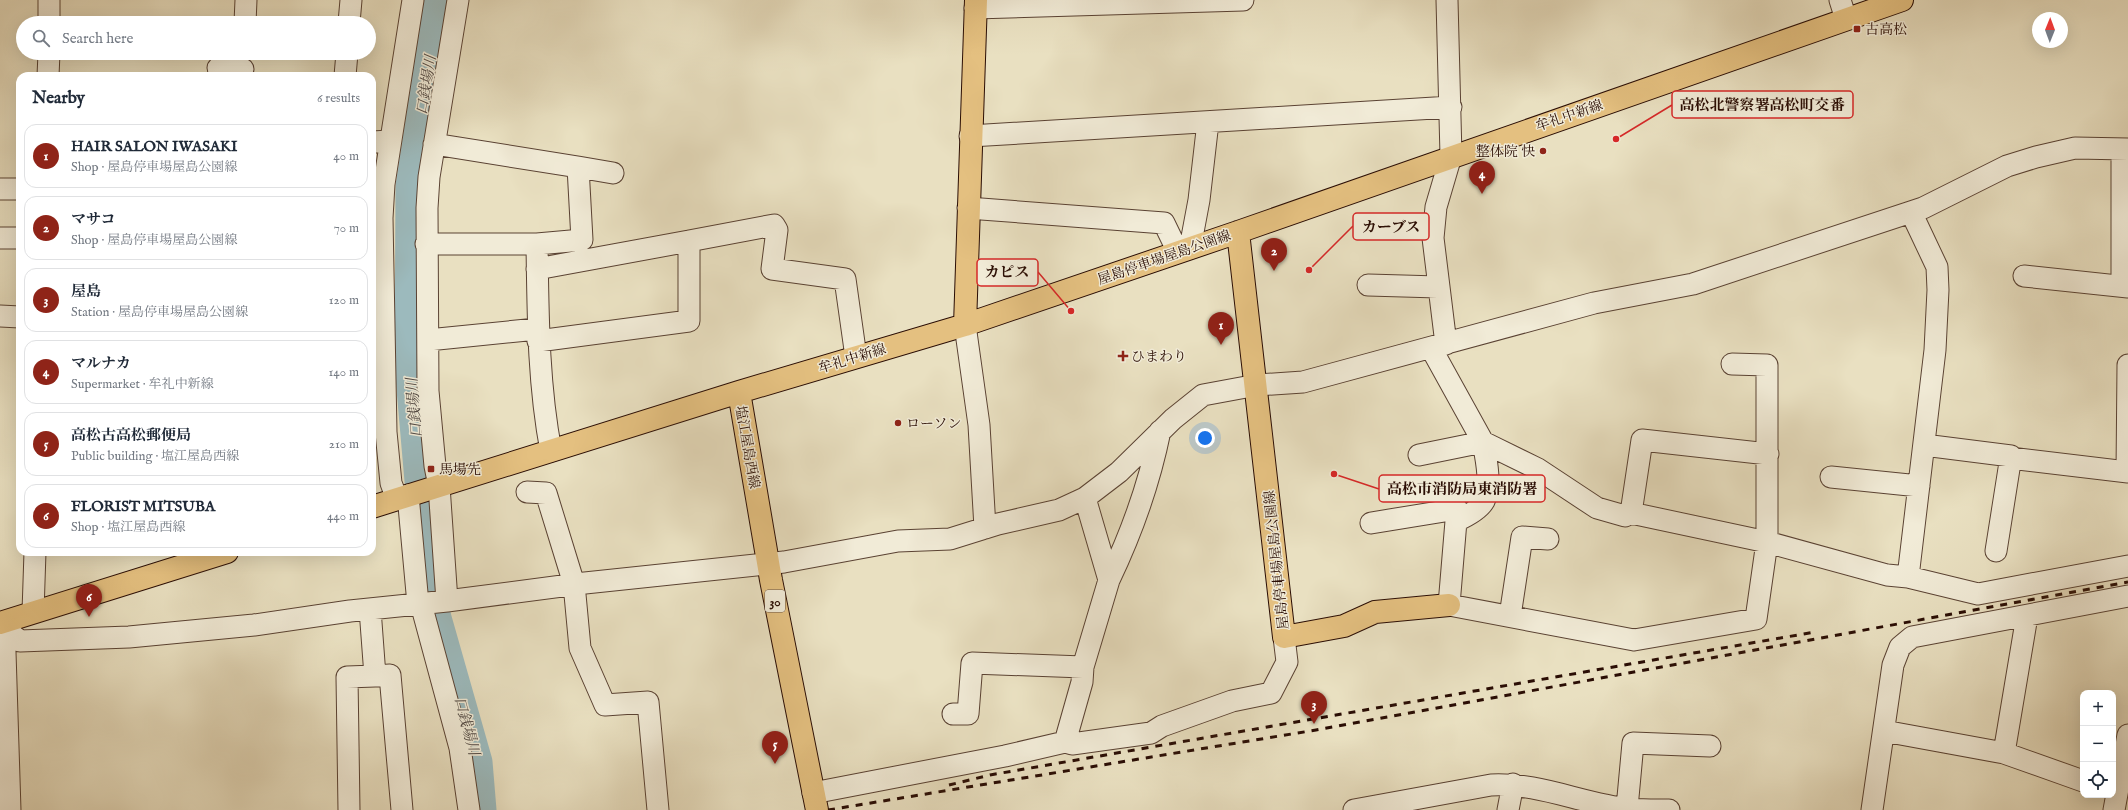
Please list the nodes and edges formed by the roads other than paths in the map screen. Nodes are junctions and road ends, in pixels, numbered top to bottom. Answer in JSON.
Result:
{"nodes":[{"id":1,"x":49,"y":0,"type":"edge"},
{"id":2,"x":246,"y":0,"type":"edge"},
{"id":3,"x":351,"y":0,"type":"edge"},
{"id":4,"x":413,"y":0,"type":"edge"},
{"id":5,"x":458,"y":0,"type":"edge"},
{"id":6,"x":1243,"y":0,"type":"edge"},
{"id":7,"x":1448,"y":0,"type":"edge"},
{"id":8,"x":1902,"y":0,"type":"edge"},
{"id":9,"x":975,"y":4,"type":"edge"},
{"id":10,"x":1843,"y":10,"type":"edge"},
{"id":11,"x":49,"y":16,"type":"edge"},
{"id":12,"x":245,"y":16,"type":"edge"},
{"id":13,"x":350,"y":16,"type":"edge"},
{"id":14,"x":49,"y":60,"type":"edge"},
{"id":15,"x":346,"y":60,"type":"edge"},
{"id":16,"x":243,"y":66,"type":"edge"},
{"id":17,"x":218,"y":68,"type":"dead end"},
{"id":18,"x":48,"y":72,"type":"edge"},
{"id":19,"x":345,"y":72,"type":"edge"},
{"id":20,"x":1451,"y":107,"type":"junction"},
{"id":21,"x":1208,"y":122,"type":"junction"},
{"id":22,"x":970,"y":136,"type":"junction"},
{"id":23,"x":381,"y":141,"type":"edge"},
{"id":24,"x":434,"y":144,"type":"junction"},
{"id":25,"x":2125,"y":149,"type":"edge"},
{"id":26,"x":1451,"y":156,"type":"junction"},
{"id":27,"x":578,"y":167,"type":"junction"},
{"id":28,"x":613,"y":173,"type":"dead end"},
{"id":29,"x":0,"y":189,"type":"edge"},
{"id":30,"x":16,"y":189,"type":"edge"},
{"id":31,"x":968,"y":208,"type":"junction"},
{"id":32,"x":1910,"y":212,"type":"junction"},
{"id":33,"x":1238,"y":232,"type":"junction"},
{"id":34,"x":0,"y":238,"type":"edge"},
{"id":35,"x":16,"y":238,"type":"edge"},
{"id":36,"x":582,"y":240,"type":"junction"},
{"id":37,"x":688,"y":241,"type":"junction"},
{"id":38,"x":426,"y":244,"type":"junction"},
{"id":39,"x":537,"y":244,"type":"junction"},
{"id":40,"x":1184,"y":250,"type":"junction"},
{"id":41,"x":583,"y":260,"type":"junction"},
{"id":42,"x":537,"y":269,"type":"junction"},
{"id":43,"x":2024,"y":276,"type":"dead end"},
{"id":44,"x":1368,"y":284,"type":"dead end"},
{"id":45,"x":2125,"y":286,"type":"edge"},
{"id":46,"x":1438,"y":287,"type":"junction"},
{"id":47,"x":378,"y":302,"type":"edge"},
{"id":48,"x":0,"y":316,"type":"edge"},
{"id":49,"x":16,"y":317,"type":"edge"},
{"id":50,"x":965,"y":325,"type":"junction"},
{"id":51,"x":538,"y":335,"type":"junction"},
{"id":52,"x":428,"y":340,"type":"junction"},
{"id":53,"x":1439,"y":346,"type":"junction"},
{"id":54,"x":856,"y":357,"type":"junction"},
{"id":55,"x":1732,"y":364,"type":"dead end"},
{"id":56,"x":2128,"y":365,"type":"edge"},
{"id":57,"x":1256,"y":386,"type":"junction"},
{"id":58,"x":739,"y":392,"type":"junction"},
{"id":59,"x":379,"y":431,"type":"edge"},
{"id":60,"x":1160,"y":431,"type":"junction"},
{"id":61,"x":1483,"y":442,"type":"junction"},
{"id":62,"x":1924,"y":445,"type":"junction"},
{"id":63,"x":551,"y":451,"type":"junction"},
{"id":64,"x":1768,"y":454,"type":"junction"},
{"id":65,"x":1419,"y":455,"type":"dead end"},
{"id":66,"x":2010,"y":458,"type":"junction"},
{"id":67,"x":2127,"y":472,"type":"edge"},
{"id":68,"x":1831,"y":477,"type":"dead end"},
{"id":69,"x":1919,"y":486,"type":"junction"},
{"id":70,"x":418,"y":492,"type":"junction"},
{"id":71,"x":527,"y":492,"type":"dead end"},
{"id":72,"x":1084,"y":498,"type":"junction"},
{"id":73,"x":376,"y":506,"type":"edge"},
{"id":74,"x":1631,"y":513,"type":"junction"},
{"id":75,"x":1456,"y":520,"type":"junction"},
{"id":76,"x":1371,"y":523,"type":"dead end"},
{"id":77,"x":984,"y":528,"type":"junction"},
{"id":78,"x":1548,"y":539,"type":"dead end"},
{"id":79,"x":1767,"y":542,"type":"junction"},
{"id":80,"x":1996,"y":551,"type":"dead end"},
{"id":81,"x":35,"y":556,"type":"edge"},
{"id":82,"x":214,"y":556,"type":"edge"},
{"id":83,"x":768,"y":564,"type":"junction"},
{"id":84,"x":2128,"y":566,"type":"edge"},
{"id":85,"x":1908,"y":577,"type":"junction"},
{"id":86,"x":1109,"y":580,"type":"junction"},
{"id":87,"x":574,"y":584,"type":"junction"},
{"id":88,"x":2128,"y":596,"type":"edge"},
{"id":89,"x":446,"y":601,"type":"junction"},
{"id":90,"x":421,"y":604,"type":"junction"},
{"id":91,"x":1449,"y":605,"type":"junction"},
{"id":92,"x":370,"y":609,"type":"junction"},
{"id":93,"x":33,"y":612,"type":"junction"},
{"id":94,"x":1510,"y":616,"type":"junction"},
{"id":95,"x":2027,"y":616,"type":"junction"},
{"id":96,"x":0,"y":624,"type":"edge"},
{"id":97,"x":0,"y":630,"type":"edge"},
{"id":98,"x":1284,"y":637,"type":"junction"},
{"id":99,"x":1082,"y":667,"type":"junction"},
{"id":100,"x":375,"y":676,"type":"junction"},
{"id":101,"x":953,"y":714,"type":"dead end"},
{"id":102,"x":1884,"y":731,"type":"junction"},
{"id":103,"x":2128,"y":735,"type":"edge"},
{"id":104,"x":1064,"y":742,"type":"junction"},
{"id":105,"x":1710,"y":746,"type":"dead end"},
{"id":106,"x":2004,"y":753,"type":"junction"},
{"id":107,"x":2080,"y":780,"type":"edge"},
{"id":108,"x":1513,"y":784,"type":"junction"},
{"id":109,"x":2116,"y":793,"type":"edge"},
{"id":110,"x":815,"y":802,"type":"edge"},
{"id":111,"x":1580,"y":805,"type":"edge"},
{"id":112,"x":1627,"y":808,"type":"junction"},
{"id":113,"x":10,"y":810,"type":"edge"},
{"id":114,"x":349,"y":810,"type":"edge"},
{"id":115,"x":402,"y":810,"type":"edge"},
{"id":116,"x":469,"y":810,"type":"edge"},
{"id":117,"x":658,"y":810,"type":"edge"},
{"id":118,"x":1354,"y":810,"type":"edge"},
{"id":119,"x":1508,"y":810,"type":"edge"},
{"id":120,"x":1664,"y":810,"type":"edge"},
{"id":121,"x":1669,"y":810,"type":"edge"},
{"id":122,"x":1872,"y":810,"type":"edge"}],
"edges":[{"from":1,"to":11,"type":"street"},
{"from":2,"to":12,"type":"street"},
{"from":3,"to":13,"type":"street"},
{"from":4,"to":23,"type":"street"},
{"from":5,"to":24,"type":"street"},
{"from":6,"to":9,"type":"street"},
{"from":7,"to":20,"type":"street"},
{"from":8,"to":10,"type":"main road","name":"牟礼中新線"},
{"from":9,"to":22,"type":"main road"},
{"from":10,"to":26,"type":"main road","name":"牟礼中新線"},
{"from":14,"to":18,"type":"street"},
{"from":15,"to":19,"type":"street"},
{"from":16,"to":17,"type":"street"},
{"from":20,"to":21,"type":"street"},
{"from":20,"to":26,"type":"street"},
{"from":21,"to":22,"type":"street"},
{"from":21,"to":40,"type":"street"},
{"from":22,"to":31,"type":"main road"},
{"from":23,"to":47,"type":"street"},
{"from":24,"to":27,"type":"street"},
{"from":24,"to":38,"type":"street"},
{"from":25,"to":32,"type":"street"},
{"from":25,"to":45,"type":"street"},
{"from":26,"to":33,"type":"main road","name":"牟礼中新線"},
{"from":26,"to":46,"type":"street"},
{"from":27,"to":28,"type":"street"},
{"from":27,"to":36,"type":"street"},
{"from":29,"to":30,"type":"street"},
{"from":31,"to":40,"type":"street"},
{"from":31,"to":50,"type":"main road"},
{"from":32,"to":53,"type":"street"},
{"from":32,"to":62,"type":"street"},
{"from":33,"to":40,"type":"main road","name":"屋島停車場屋島公園線"},
{"from":33,"to":57,"type":"main road","name":"屋島停車場屋島公園線"},
{"from":34,"to":35,"type":"street"},
{"from":36,"to":39,"type":"street"},
{"from":36,"to":41,"type":"street"},
{"from":37,"to":41,"type":"street"},
{"from":37,"to":51,"type":"street"},
{"from":37,"to":54,"type":"street"},
{"from":38,"to":39,"type":"street"},
{"from":38,"to":52,"type":"street"},
{"from":39,"to":42,"type":"street"},
{"from":40,"to":50,"type":"main road","name":"屋島停車場屋島公園線"},
{"from":41,"to":42,"type":"street"},
{"from":42,"to":51,"type":"street"},
{"from":43,"to":45,"type":"street"},
{"from":44,"to":46,"type":"street"},
{"from":46,"to":53,"type":"street"},
{"from":47,"to":59,"type":"street"},
{"from":48,"to":49,"type":"street"},
{"from":50,"to":54,"type":"main road","name":"牟礼中新線"},
{"from":50,"to":77,"type":"street"},
{"from":51,"to":52,"type":"street"},
{"from":51,"to":63,"type":"street"},
{"from":52,"to":70,"type":"street"},
{"from":53,"to":57,"type":"street"},
{"from":53,"to":61,"type":"street"},
{"from":54,"to":58,"type":"main road","name":"牟礼中新線"},
{"from":55,"to":64,"type":"street"},
{"from":56,"to":67,"type":"street"},
{"from":57,"to":60,"type":"street"},
{"from":57,"to":98,"type":"main road","name":"屋島停車場屋島公園線"},
{"from":58,"to":63,"type":"main road","name":"塩江屋島西線"},
{"from":58,"to":83,"type":"main road","name":"塩江屋島西線","number":"30"},
{"from":59,"to":70,"type":"street"},
{"from":60,"to":72,"type":"street"},
{"from":60,"to":86,"type":"street"},
{"from":61,"to":65,"type":"street"},
{"from":61,"to":74,"type":"street"},
{"from":61,"to":75,"type":"street"},
{"from":62,"to":66,"type":"street"},
{"from":62,"to":69,"type":"street"},
{"from":63,"to":70,"type":"main road","name":"塩江屋島西線"},
{"from":64,"to":74,"type":"street"},
{"from":64,"to":79,"type":"street"},
{"from":66,"to":67,"type":"street"},
{"from":66,"to":80,"type":"street"},
{"from":68,"to":69,"type":"street"},
{"from":69,"to":85,"type":"street"},
{"from":70,"to":73,"type":"main road","name":"塩江屋島西線"},
{"from":70,"to":89,"type":"street"},
{"from":70,"to":90,"type":"street"},
{"from":71,"to":87,"type":"street"},
{"from":72,"to":77,"type":"street"},
{"from":72,"to":86,"type":"street"},
{"from":74,"to":79,"type":"street"},
{"from":75,"to":76,"type":"street"},
{"from":75,"to":91,"type":"street"},
{"from":77,"to":83,"type":"street"},
{"from":78,"to":94,"type":"street"},
{"from":79,"to":85,"type":"street"},
{"from":79,"to":94,"type":"street"},
{"from":81,"to":93,"type":"street"},
{"from":82,"to":93,"type":"main road"},
{"from":83,"to":87,"type":"street"},
{"from":83,"to":110,"type":"main road","name":"塩江屋島西線","number":"30"},
{"from":84,"to":85,"type":"street"},
{"from":86,"to":99,"type":"street"},
{"from":87,"to":89,"type":"street"},
{"from":87,"to":117,"type":"street"},
{"from":88,"to":95,"type":"street"},
{"from":89,"to":90,"type":"street"},
{"from":90,"to":92,"type":"street"},
{"from":90,"to":116,"type":"street"},
{"from":91,"to":94,"type":"street"},
{"from":91,"to":98,"type":"main road","name":"屋島停車場屋島公園線"},
{"from":92,"to":96,"type":"street"},
{"from":92,"to":100,"type":"street"},
{"from":93,"to":96,"type":"main road"},
{"from":95,"to":102,"type":"street"},
{"from":95,"to":106,"type":"street"},
{"from":97,"to":113,"type":"street"},
{"from":98,"to":104,"type":"street"},
{"from":99,"to":101,"type":"street"},
{"from":99,"to":104,"type":"street"},
{"from":100,"to":114,"type":"street"},
{"from":100,"to":115,"type":"street"},
{"from":102,"to":106,"type":"street"},
{"from":102,"to":122,"type":"street"},
{"from":103,"to":109,"type":"street"},
{"from":104,"to":110,"type":"street"},
{"from":105,"to":112,"type":"street"},
{"from":106,"to":107,"type":"street"},
{"from":108,"to":111,"type":"street"},
{"from":108,"to":118,"type":"street"},
{"from":108,"to":119,"type":"street"},
{"from":111,"to":112,"type":"street"},
{"from":112,"to":120,"type":"street"},
{"from":120,"to":121,"type":"street"}]}
